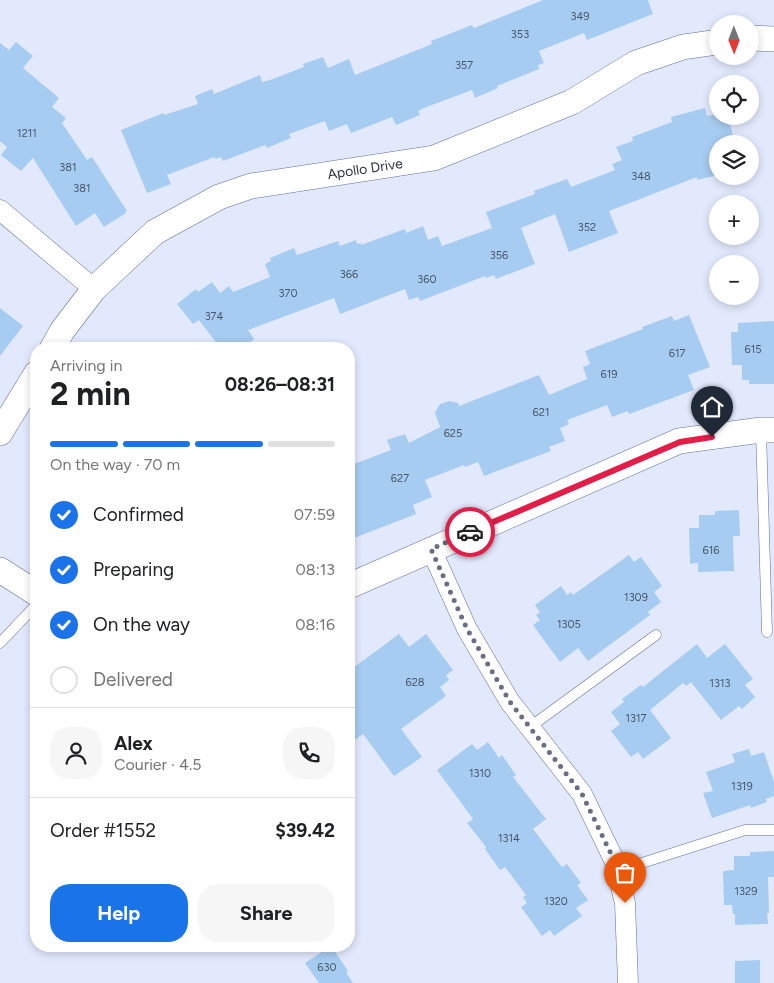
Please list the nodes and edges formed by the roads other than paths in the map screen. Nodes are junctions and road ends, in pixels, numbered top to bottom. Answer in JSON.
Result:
{"nodes":[{"id":1,"x":759,"y":38,"type":"edge"},
{"id":2,"x":774,"y":39,"type":"edge"},
{"id":3,"x":709,"y":43,"type":"edge"},
{"id":4,"x":0,"y":210,"type":"edge"},
{"id":5,"x":94,"y":289,"type":"junction"},
{"id":6,"x":56,"y":342,"type":"edge"},
{"id":7,"x":30,"y":384,"type":"edge"},
{"id":8,"x":768,"y":430,"type":"edge"},
{"id":9,"x":0,"y":433,"type":"edge"},
{"id":10,"x":431,"y":549,"type":"junction"},
{"id":11,"x":0,"y":570,"type":"edge"},
{"id":12,"x":355,"y":583,"type":"edge"},
{"id":13,"x":30,"y":589,"type":"edge"},
{"id":14,"x":30,"y":611,"type":"edge"},
{"id":15,"x":767,"y":632,"type":"dead end"},
{"id":16,"x":656,"y":635,"type":"dead end"},
{"id":17,"x":0,"y":642,"type":"edge"},
{"id":18,"x":530,"y":727,"type":"junction"},
{"id":19,"x":774,"y":830,"type":"edge"},
{"id":20,"x":617,"y":871,"type":"junction"},
{"id":21,"x":628,"y":983,"type":"edge"}],
"edges":[{"from":1,"to":2,"type":"street"},
{"from":3,"to":5,"type":"street","name":"Apollo Drive"},
{"from":4,"to":5,"type":"street"},
{"from":5,"to":6,"type":"street","name":"Apollo Drive"},
{"from":7,"to":9,"type":"street"},
{"from":8,"to":10,"type":"street"},
{"from":8,"to":15,"type":"lane"},
{"from":10,"to":12,"type":"street"},
{"from":10,"to":18,"type":"street"},
{"from":11,"to":13,"type":"street"},
{"from":14,"to":17,"type":"lane"},
{"from":16,"to":18,"type":"lane"},
{"from":18,"to":20,"type":"street"},
{"from":19,"to":20,"type":"lane"},
{"from":20,"to":21,"type":"street"}]}
